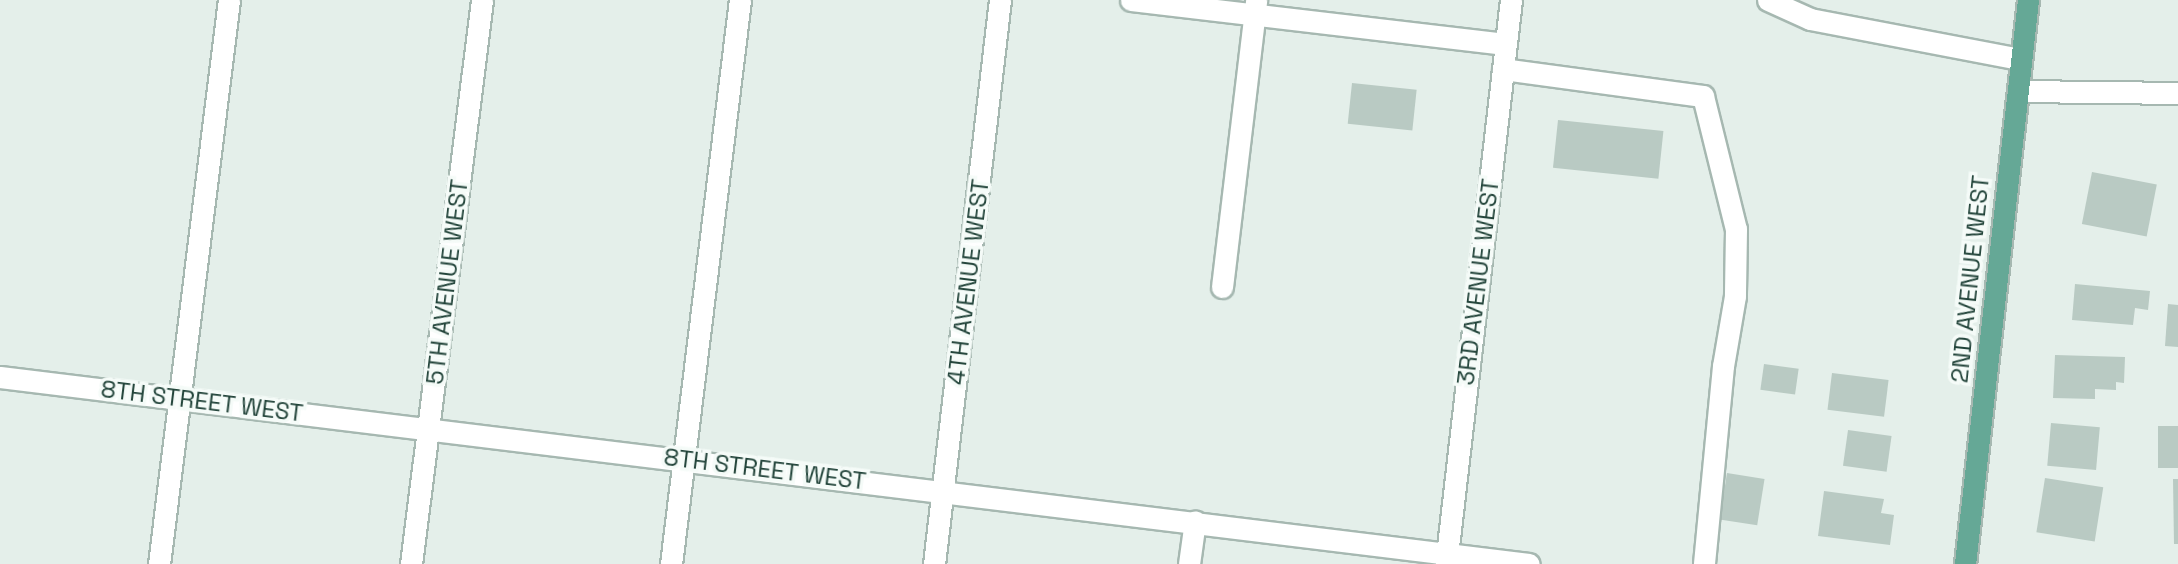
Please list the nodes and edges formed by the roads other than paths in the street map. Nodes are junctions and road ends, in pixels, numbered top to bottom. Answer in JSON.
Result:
{"nodes":[{"id":1,"x":229,"y":0,"type":"edge"},
{"id":2,"x":482,"y":0,"type":"edge"},
{"id":3,"x":740,"y":0,"type":"edge"},
{"id":4,"x":1000,"y":0,"type":"edge"},
{"id":5,"x":1131,"y":0,"type":"edge"},
{"id":6,"x":1511,"y":0,"type":"edge"},
{"id":7,"x":1768,"y":0,"type":"edge"},
{"id":8,"x":2028,"y":0,"type":"edge"},
{"id":9,"x":1255,"y":8,"type":"edge"},
{"id":10,"x":1505,"y":44,"type":"junction"},
{"id":11,"x":2020,"y":59,"type":"junction"},
{"id":12,"x":1503,"y":69,"type":"junction"},
{"id":13,"x":2018,"y":91,"type":"junction"},
{"id":14,"x":2178,"y":93,"type":"edge"},
{"id":15,"x":1222,"y":288,"type":"dead end"},
{"id":16,"x":0,"y":377,"type":"edge"},
{"id":17,"x":181,"y":399,"type":"junction"},
{"id":18,"x":428,"y":429,"type":"junction"},
{"id":19,"x":684,"y":459,"type":"junction"},
{"id":20,"x":944,"y":490,"type":"junction"},
{"id":21,"x":1195,"y":521,"type":"junction"},
{"id":22,"x":1446,"y":559,"type":"edge"},
{"id":23,"x":159,"y":564,"type":"edge"},
{"id":24,"x":411,"y":564,"type":"edge"},
{"id":25,"x":671,"y":564,"type":"edge"},
{"id":26,"x":934,"y":564,"type":"edge"},
{"id":27,"x":1189,"y":564,"type":"edge"},
{"id":28,"x":1529,"y":564,"type":"edge"},
{"id":29,"x":1704,"y":564,"type":"edge"},
{"id":30,"x":1965,"y":564,"type":"edge"}],
"edges":[{"from":1,"to":17,"type":"street"},
{"from":2,"to":18,"type":"street","name":"5TH AVENUE WEST"},
{"from":3,"to":19,"type":"street"},
{"from":4,"to":20,"type":"street","name":"4TH AVENUE WEST"},
{"from":5,"to":9,"type":"street"},
{"from":6,"to":10,"type":"street","name":"3RD AVENUE WEST"},
{"from":7,"to":11,"type":"street"},
{"from":8,"to":11,"type":"main road","name":"2ND AVENUE WEST"},
{"from":9,"to":10,"type":"street"},
{"from":9,"to":15,"type":"street"},
{"from":10,"to":12,"type":"street","name":"3RD AVENUE WEST"},
{"from":11,"to":13,"type":"main road","name":"2ND AVENUE WEST"},
{"from":12,"to":22,"type":"street","name":"3RD AVENUE WEST"},
{"from":12,"to":29,"type":"street"},
{"from":13,"to":14,"type":"street"},
{"from":13,"to":30,"type":"main road","name":"2ND AVENUE WEST"},
{"from":16,"to":17,"type":"street","name":"8TH STREET WEST"},
{"from":17,"to":18,"type":"street","name":"8TH STREET WEST"},
{"from":17,"to":23,"type":"street"},
{"from":18,"to":19,"type":"street","name":"8TH STREET WEST"},
{"from":18,"to":24,"type":"street","name":"5TH AVENUE WEST"},
{"from":19,"to":20,"type":"street","name":"8TH STREET WEST"},
{"from":19,"to":25,"type":"street"},
{"from":20,"to":21,"type":"street","name":"8TH STREET WEST"},
{"from":20,"to":26,"type":"street","name":"4TH AVENUE WEST"},
{"from":21,"to":22,"type":"street","name":"8TH STREET WEST"},
{"from":21,"to":27,"type":"street"},
{"from":22,"to":28,"type":"street","name":"8TH STREET WEST"}]}
